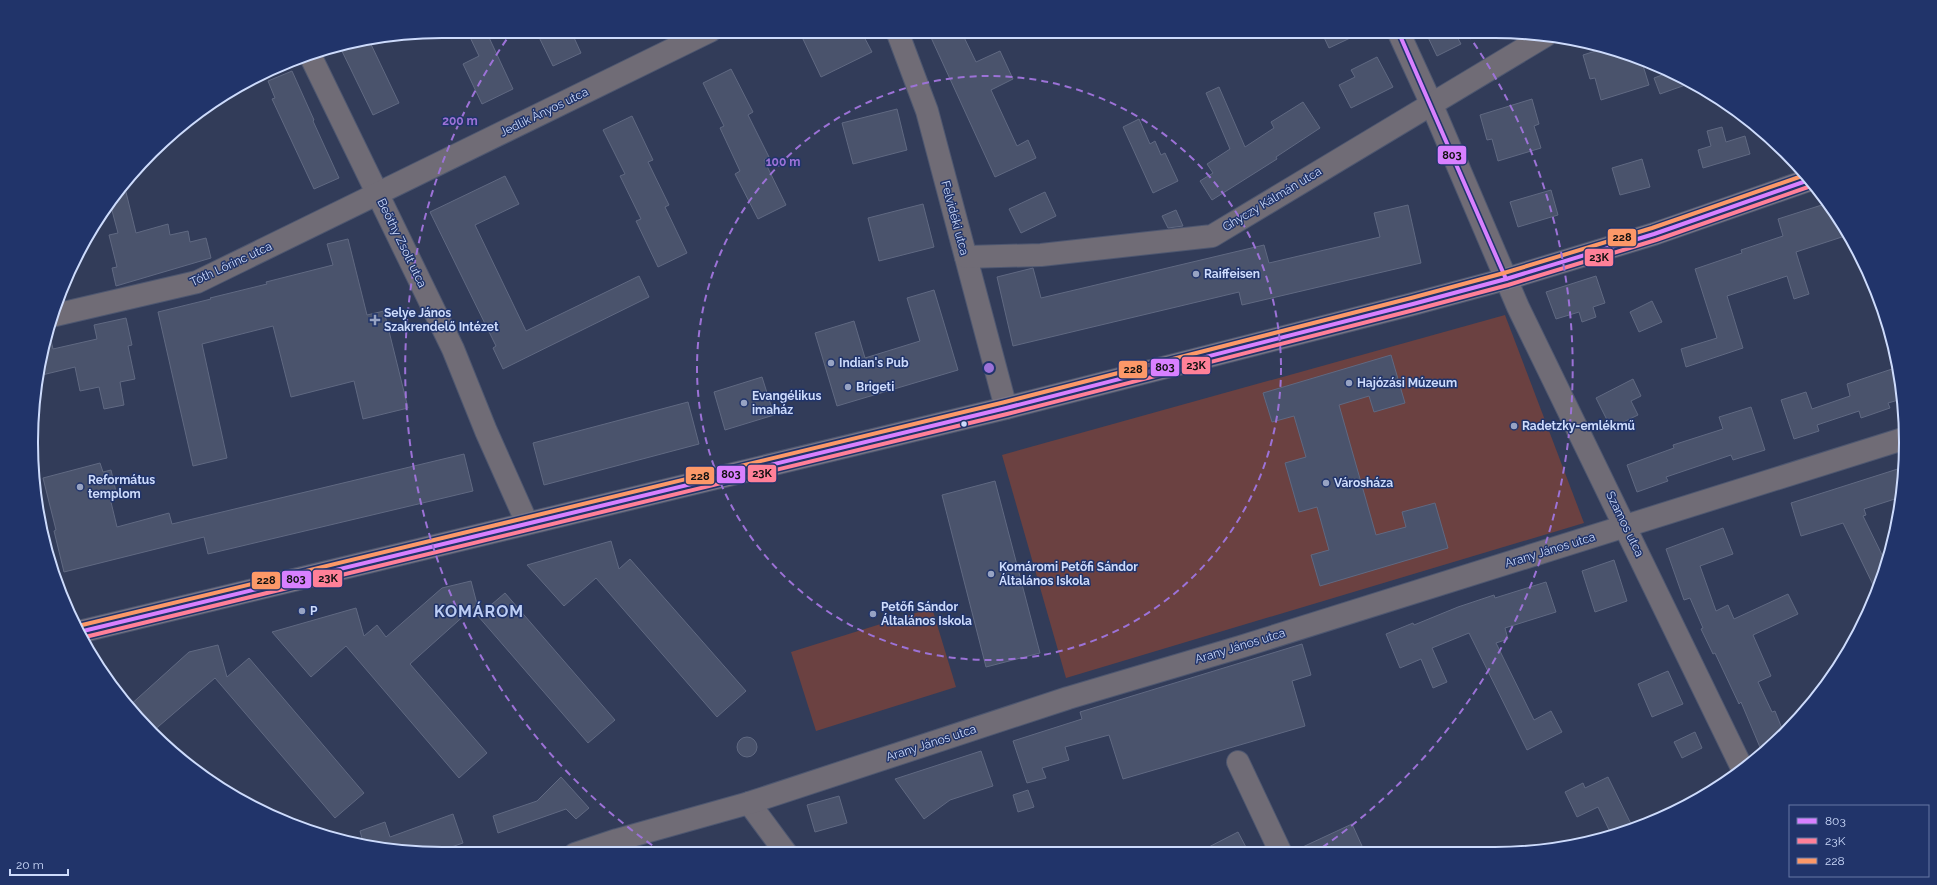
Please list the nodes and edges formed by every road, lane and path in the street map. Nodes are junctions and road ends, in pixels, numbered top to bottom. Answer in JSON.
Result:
{"nodes":[{"id":1,"x":696,"y":38,"type":"edge"},
{"id":2,"x":899,"y":38,"type":"edge"},
{"id":3,"x":1401,"y":38,"type":"edge"},
{"id":4,"x":1538,"y":40,"type":"edge"},
{"id":5,"x":313,"y":59,"type":"edge"},
{"id":6,"x":1431,"y":103,"type":"junction"},
{"id":7,"x":1804,"y":182,"type":"edge"},
{"id":8,"x":378,"y":193,"type":"junction"},
{"id":9,"x":966,"y":257,"type":"junction"},
{"id":10,"x":1506,"y":279,"type":"junction"},
{"id":11,"x":58,"y":314,"type":"edge"},
{"id":12,"x":1006,"y":408,"type":"junction"},
{"id":13,"x":1899,"y":440,"type":"edge"},
{"id":14,"x":527,"y":523,"type":"junction"},
{"id":15,"x":1626,"y":526,"type":"junction"},
{"id":16,"x":85,"y":631,"type":"edge"},
{"id":17,"x":1238,"y":762,"type":"dead end"},
{"id":18,"x":1740,"y":764,"type":"edge"},
{"id":19,"x":749,"y":803,"type":"junction"},
{"id":20,"x":596,"y":847,"type":"edge"},
{"id":21,"x":782,"y":847,"type":"edge"},
{"id":22,"x":1278,"y":847,"type":"edge"}],
"edges":[{"from":1,"to":8,"type":"street","name":"Jedlik Ányos utca"},
{"from":2,"to":9,"type":"street","name":"Felvidéki utca"},
{"from":3,"to":6,"type":"street","name":"Szamos utca"},
{"from":4,"to":6,"type":"street","name":"Ghyczy Kálmán utca"},
{"from":5,"to":8,"type":"street","name":"Beöthy Zsolt utca"},
{"from":6,"to":9,"type":"street","name":"Ghyczy Kálmán utca"},
{"from":6,"to":10,"type":"street","name":"Szamos utca"},
{"from":7,"to":10,"type":"main road"},
{"from":8,"to":11,"type":"street","name":"Tóth Lőrinc utca"},
{"from":8,"to":14,"type":"street","name":"Beöthy Zsolt utca"},
{"from":9,"to":12,"type":"street","name":"Felvidéki utca"},
{"from":10,"to":12,"type":"main road"},
{"from":10,"to":15,"type":"street","name":"Szamos utca"},
{"from":12,"to":14,"type":"main road"},
{"from":13,"to":15,"type":"street","name":"Arany János utca"},
{"from":14,"to":16,"type":"main road"},
{"from":15,"to":18,"type":"street","name":"Szamos utca"},
{"from":15,"to":19,"type":"street","name":"Arany János utca"},
{"from":17,"to":22,"type":"street"},
{"from":19,"to":20,"type":"street","name":"Arany János utca"},
{"from":19,"to":21,"type":"street"}]}
